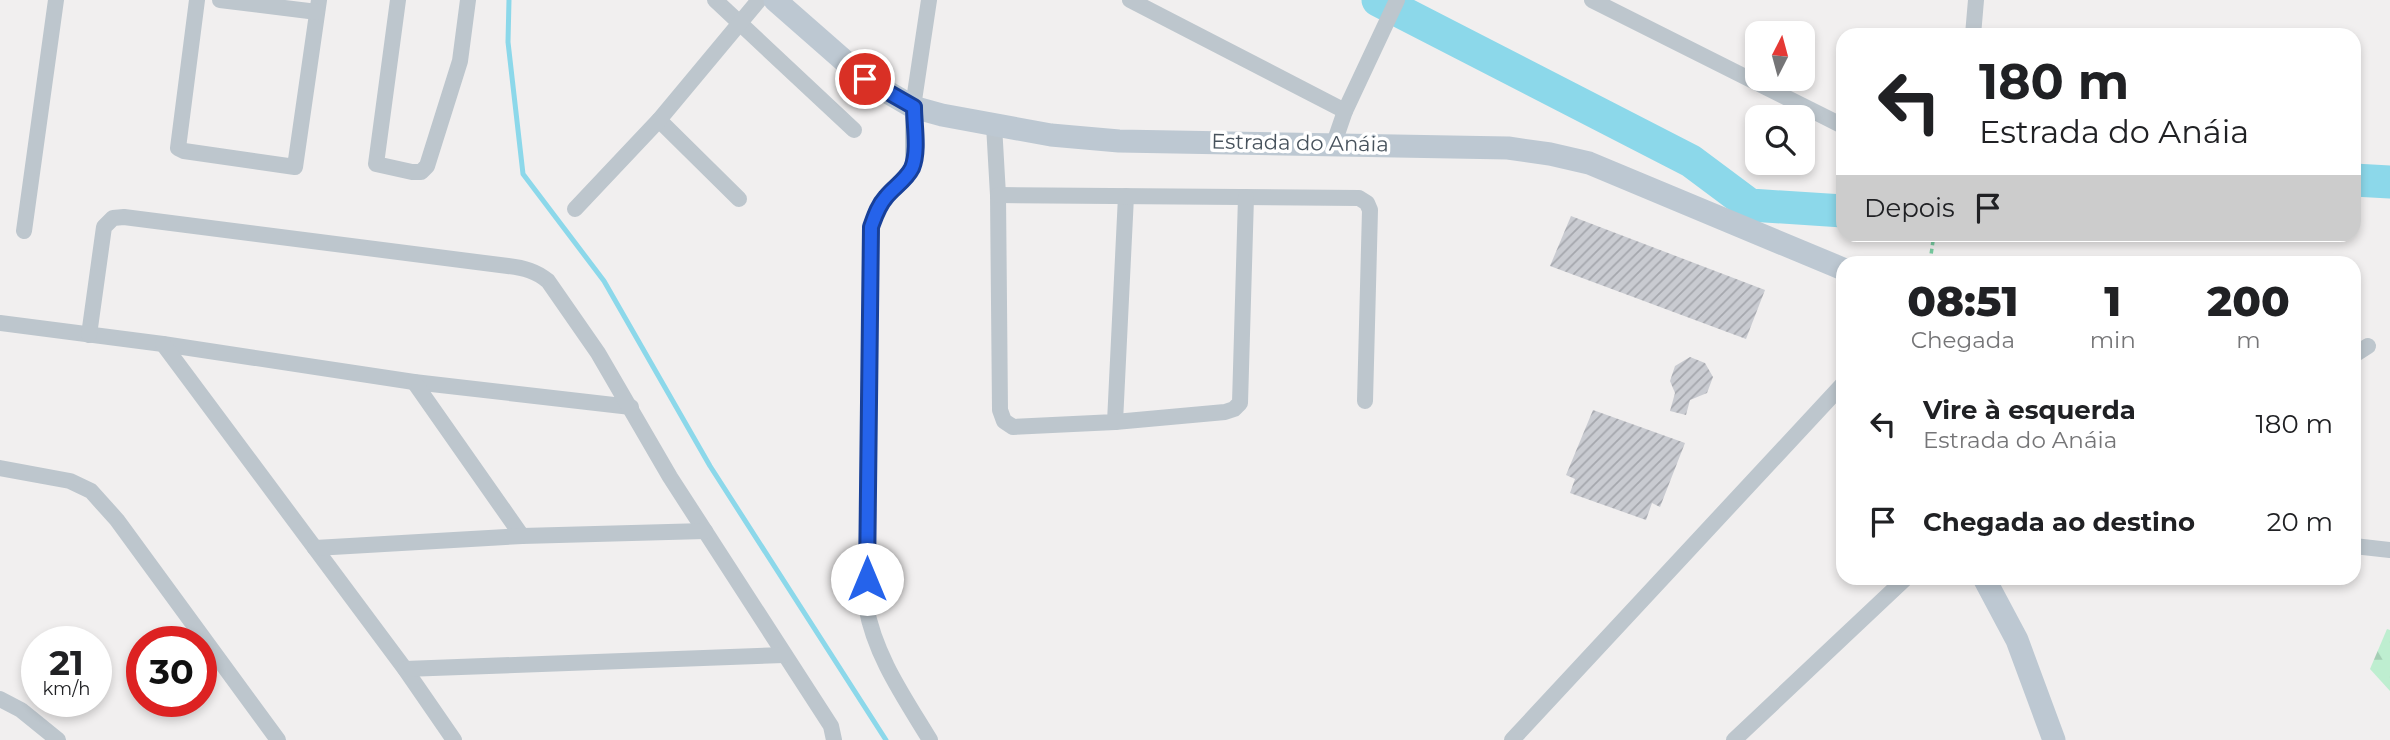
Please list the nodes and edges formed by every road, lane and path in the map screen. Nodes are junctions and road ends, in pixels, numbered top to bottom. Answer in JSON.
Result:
{"nodes":[{"id":1,"x":56,"y":0,"type":"edge"},
{"id":2,"x":197,"y":0,"type":"edge"},
{"id":3,"x":220,"y":0,"type":"edge"},
{"id":4,"x":398,"y":0,"type":"edge"},
{"id":5,"x":467,"y":0,"type":"edge"},
{"id":6,"x":715,"y":0,"type":"edge"},
{"id":7,"x":759,"y":0,"type":"edge"},
{"id":8,"x":775,"y":0,"type":"edge"},
{"id":9,"x":929,"y":0,"type":"edge"},
{"id":10,"x":1130,"y":0,"type":"edge"},
{"id":11,"x":1396,"y":0,"type":"edge"},
{"id":12,"x":1592,"y":0,"type":"edge"},
{"id":13,"x":1976,"y":0,"type":"edge"},
{"id":14,"x":318,"y":6,"type":"edge"},
{"id":15,"x":740,"y":23,"type":"junction"},
{"id":16,"x":1974,"y":28,"type":"edge"},
{"id":17,"x":914,"y":107,"type":"junction"},
{"id":18,"x":1345,"y":111,"type":"junction"},
{"id":19,"x":659,"y":120,"type":"junction"},
{"id":20,"x":1836,"y":122,"type":"edge"},
{"id":21,"x":994,"y":125,"type":"junction"},
{"id":22,"x":854,"y":130,"type":"dead end"},
{"id":23,"x":1334,"y":143,"type":"junction"},
{"id":24,"x":998,"y":195,"type":"junction"},
{"id":25,"x":1126,"y":196,"type":"junction"},
{"id":26,"x":1246,"y":197,"type":"junction"},
{"id":27,"x":739,"y":199,"type":"dead end"},
{"id":28,"x":575,"y":209,"type":"dead end"},
{"id":29,"x":24,"y":231,"type":"dead end"},
{"id":30,"x":1836,"y":266,"type":"edge"},
{"id":31,"x":0,"y":323,"type":"edge"},
{"id":32,"x":89,"y":335,"type":"junction"},
{"id":33,"x":163,"y":344,"type":"junction"},
{"id":34,"x":414,"y":382,"type":"junction"},
{"id":35,"x":1836,"y":392,"type":"edge"},
{"id":36,"x":1365,"y":401,"type":"dead end"},
{"id":37,"x":631,"y":407,"type":"junction"},
{"id":38,"x":1115,"y":422,"type":"junction"},
{"id":39,"x":0,"y":468,"type":"edge"},
{"id":40,"x":705,"y":531,"type":"junction"},
{"id":41,"x":522,"y":536,"type":"junction"},
{"id":42,"x":2361,"y":547,"type":"edge"},
{"id":43,"x":315,"y":548,"type":"junction"},
{"id":44,"x":2390,"y":550,"type":"edge"},
{"id":45,"x":1899,"y":585,"type":"edge"},
{"id":46,"x":1988,"y":585,"type":"edge"},
{"id":47,"x":784,"y":655,"type":"junction"},
{"id":48,"x":405,"y":669,"type":"junction"},
{"id":49,"x":0,"y":699,"type":"edge"},
{"id":50,"x":58,"y":740,"type":"edge"},
{"id":51,"x":278,"y":740,"type":"edge"},
{"id":52,"x":454,"y":740,"type":"edge"},
{"id":53,"x":834,"y":740,"type":"edge"},
{"id":54,"x":930,"y":740,"type":"edge"},
{"id":55,"x":1512,"y":740,"type":"edge"},
{"id":56,"x":1734,"y":740,"type":"edge"},
{"id":57,"x":2054,"y":740,"type":"edge"}],
"edges":[{"from":1,"to":29,"type":"street"},
{"from":2,"to":14,"type":"street"},
{"from":3,"to":14,"type":"street"},
{"from":4,"to":5,"type":"street"},
{"from":6,"to":15,"type":"street"},
{"from":7,"to":15,"type":"street"},
{"from":8,"to":17,"type":"street","name":"Estrada do Anáia"},
{"from":9,"to":17,"type":"street"},
{"from":10,"to":18,"type":"street"},
{"from":11,"to":18,"type":"street"},
{"from":12,"to":20,"type":"street"},
{"from":13,"to":16,"type":"street"},
{"from":15,"to":19,"type":"street"},
{"from":15,"to":22,"type":"street"},
{"from":17,"to":21,"type":"street","name":"Estrada do Anáia"},
{"from":17,"to":54,"type":"street"},
{"from":18,"to":23,"type":"street"},
{"from":19,"to":27,"type":"street"},
{"from":19,"to":28,"type":"street"},
{"from":21,"to":23,"type":"street","name":"Estrada do Anáia"},
{"from":21,"to":24,"type":"street"},
{"from":23,"to":30,"type":"street","name":"Estrada do Anáia"},
{"from":24,"to":25,"type":"street"},
{"from":24,"to":38,"type":"street"},
{"from":25,"to":26,"type":"street"},
{"from":25,"to":38,"type":"street"},
{"from":26,"to":36,"type":"street"},
{"from":26,"to":38,"type":"street"},
{"from":31,"to":32,"type":"street"},
{"from":32,"to":33,"type":"street"},
{"from":32,"to":37,"type":"street"},
{"from":33,"to":34,"type":"street"},
{"from":33,"to":43,"type":"street"},
{"from":34,"to":37,"type":"street"},
{"from":34,"to":41,"type":"street"},
{"from":35,"to":55,"type":"street"},
{"from":37,"to":40,"type":"street"},
{"from":39,"to":51,"type":"street"},
{"from":40,"to":41,"type":"street"},
{"from":40,"to":47,"type":"street"},
{"from":41,"to":43,"type":"street"},
{"from":42,"to":44,"type":"street"},
{"from":43,"to":48,"type":"street"},
{"from":45,"to":56,"type":"street"},
{"from":46,"to":57,"type":"street"},
{"from":47,"to":48,"type":"street"},
{"from":47,"to":53,"type":"street"},
{"from":48,"to":52,"type":"street"},
{"from":49,"to":50,"type":"street"}]}
